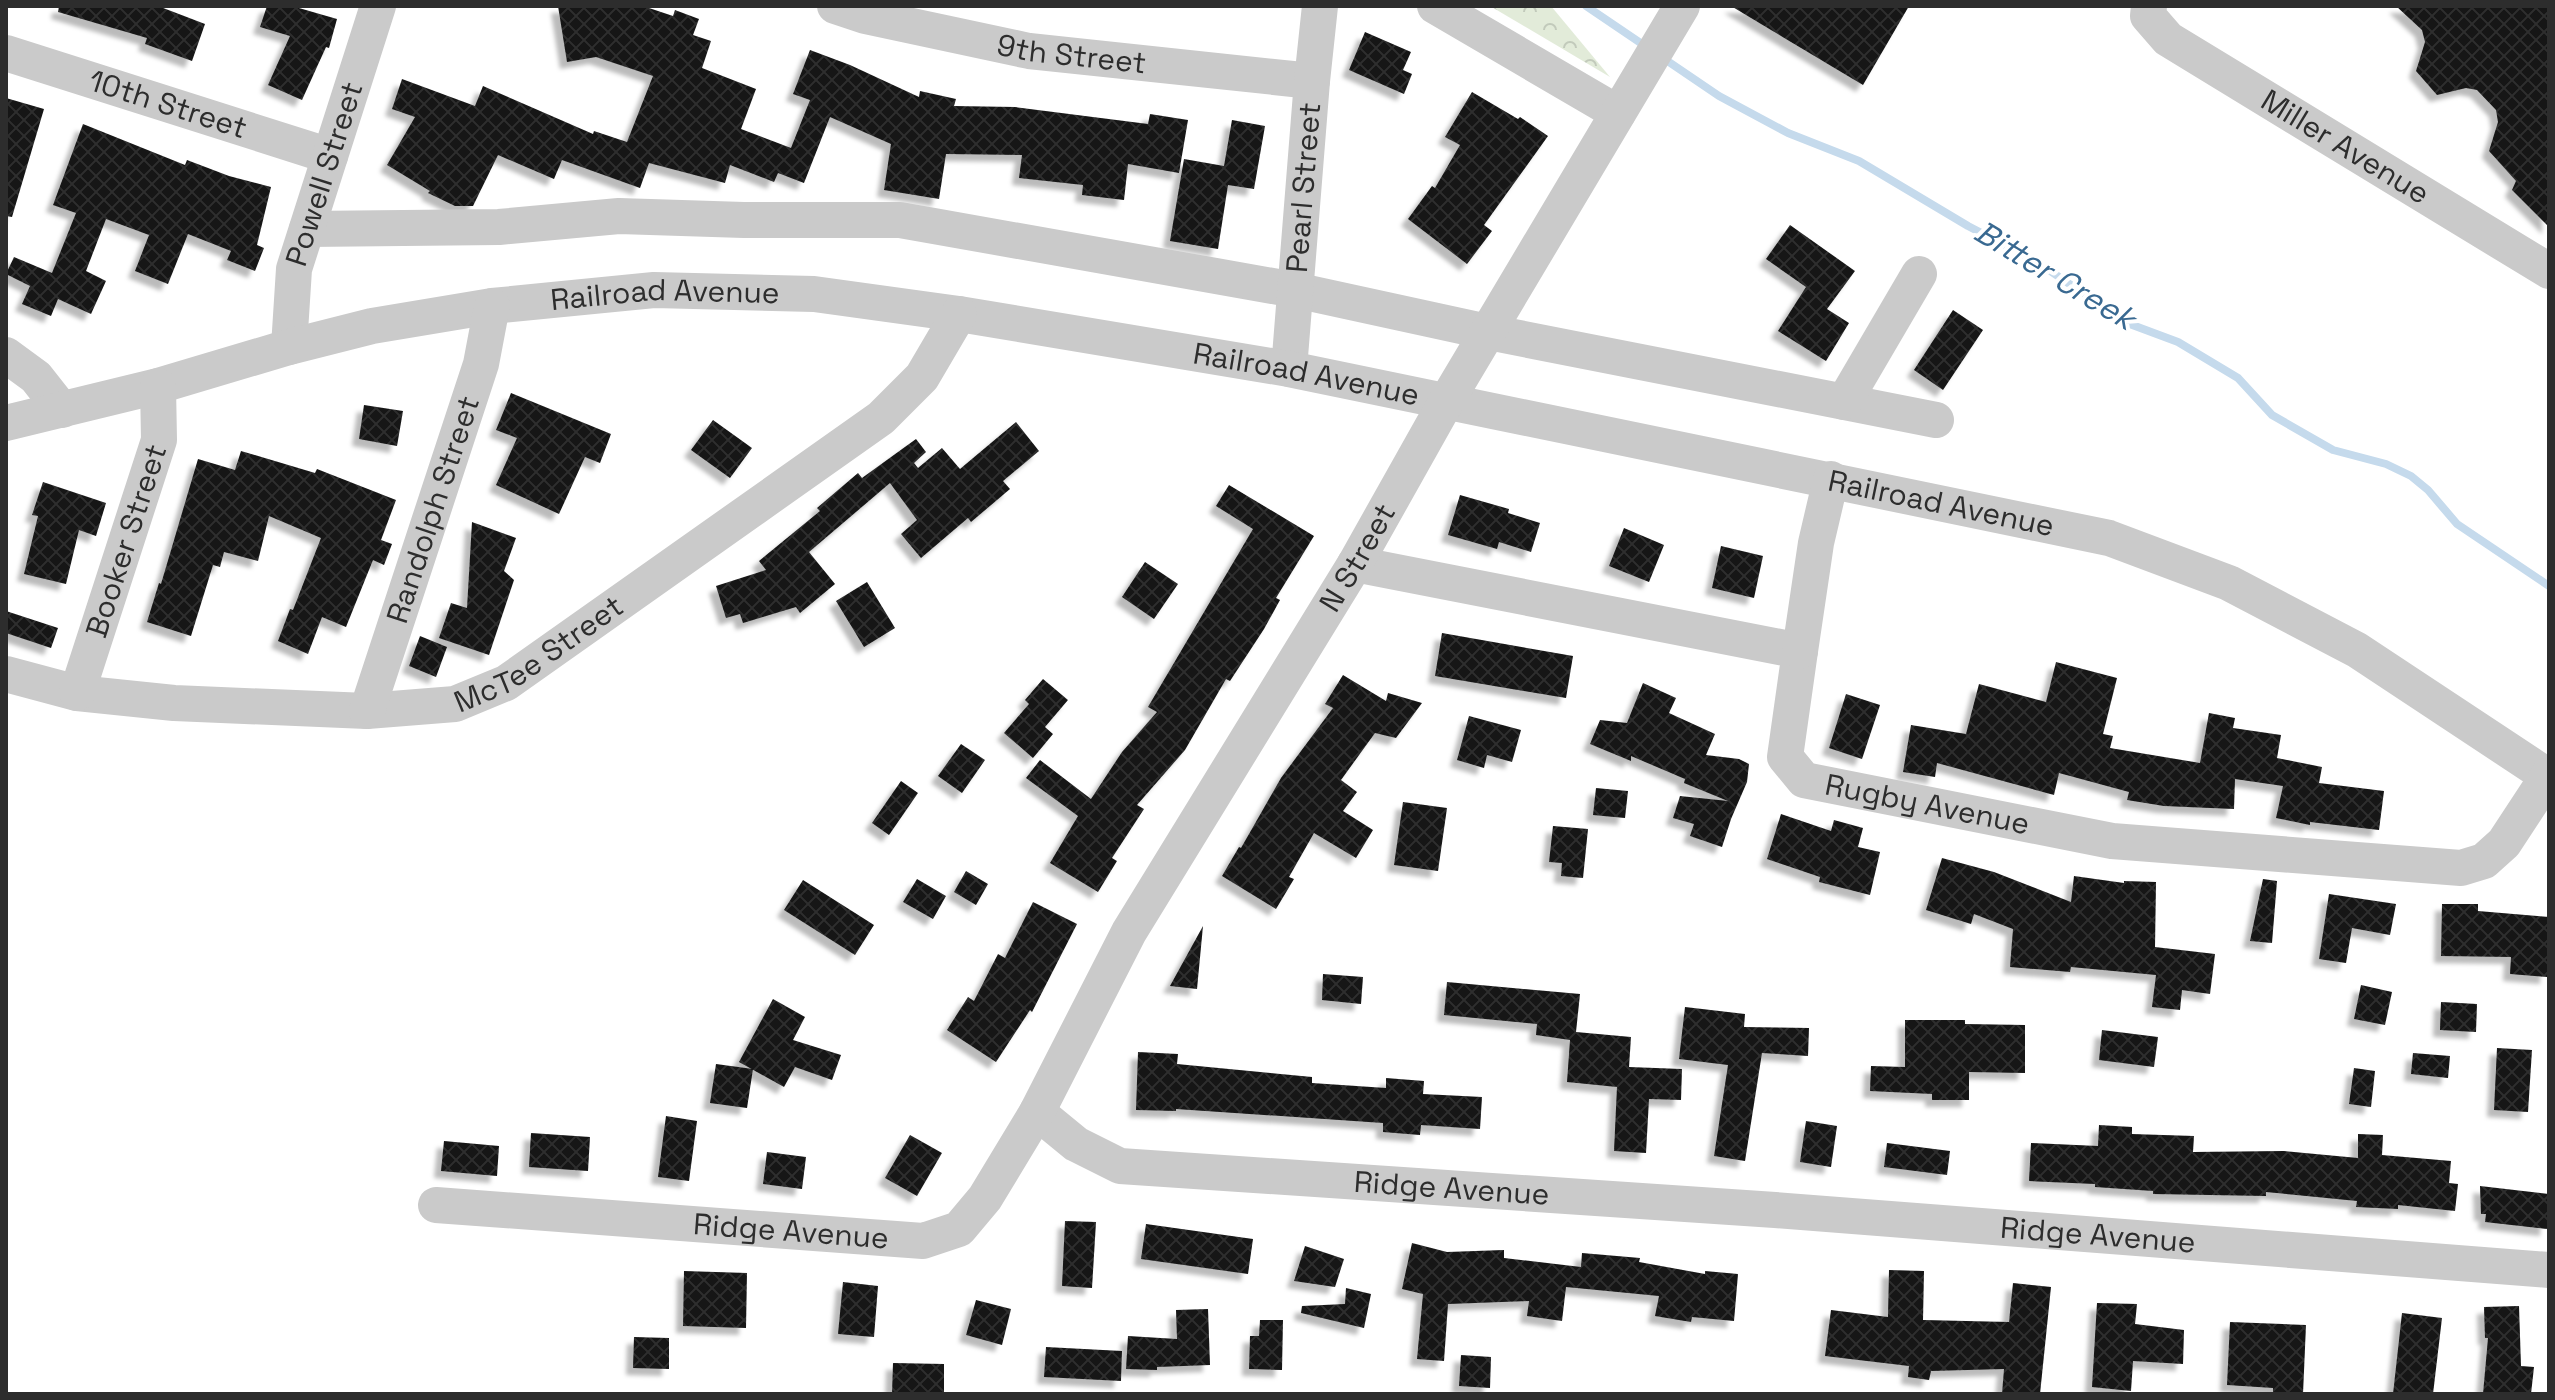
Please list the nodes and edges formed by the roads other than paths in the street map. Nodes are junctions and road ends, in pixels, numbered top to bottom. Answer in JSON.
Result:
{"nodes":[{"id":1,"x":378,"y":6,"type":"edge"},
{"id":2,"x":835,"y":6,"type":"edge"},
{"id":3,"x":1320,"y":6,"type":"edge"},
{"id":4,"x":1435,"y":6,"type":"edge"},
{"id":5,"x":1682,"y":6,"type":"edge"},
{"id":6,"x":2148,"y":11,"type":"edge"},
{"id":7,"x":6,"y":53,"type":"edge"},
{"id":8,"x":1312,"y":81,"type":"junction"},
{"id":9,"x":1624,"y":103,"type":"junction"},
{"id":10,"x":330,"y":156,"type":"junction"},
{"id":11,"x":307,"y":229,"type":"junction"},
{"id":12,"x":2549,"y":271,"type":"edge"},
{"id":13,"x":1919,"y":274,"type":"dead end"},
{"id":14,"x":1295,"y":290,"type":"junction"},
{"id":15,"x":492,"y":306,"type":"junction"},
{"id":16,"x":959,"y":314,"type":"junction"},
{"id":17,"x":1488,"y":332,"type":"junction"},
{"id":18,"x":289,"y":347,"type":"junction"},
{"id":19,"x":6,"y":355,"type":"edge"},
{"id":20,"x":1289,"y":369,"type":"junction"},
{"id":21,"x":158,"y":386,"type":"junction"},
{"id":22,"x":1446,"y":402,"type":"junction"},
{"id":23,"x":1844,"y":402,"type":"junction"},
{"id":24,"x":62,"y":410,"type":"junction"},
{"id":25,"x":1936,"y":420,"type":"dead end"},
{"id":26,"x":6,"y":423,"type":"edge"},
{"id":27,"x":1831,"y":479,"type":"junction"},
{"id":28,"x":1355,"y":564,"type":"junction"},
{"id":29,"x":1800,"y":651,"type":"junction"},
{"id":30,"x":6,"y":674,"type":"edge"},
{"id":31,"x":77,"y":693,"type":"junction"},
{"id":32,"x":367,"y":711,"type":"junction"},
{"id":33,"x":2549,"y":777,"type":"edge"},
{"id":34,"x":1037,"y":1112,"type":"junction"},
{"id":35,"x":436,"y":1205,"type":"dead end"},
{"id":36,"x":2549,"y":1270,"type":"edge"}],
"edges":[{"from":1,"to":10,"type":"street","name":"Powell Street"},
{"from":2,"to":8,"type":"street","name":"9th Street"},
{"from":3,"to":8,"type":"street","name":"Pearl Street"},
{"from":4,"to":9,"type":"street"},
{"from":5,"to":9,"type":"street","name":"N Street"},
{"from":6,"to":12,"type":"street","name":"Miller Avenue"},
{"from":7,"to":10,"type":"street","name":"10th Street"},
{"from":8,"to":14,"type":"street","name":"Pearl Street"},
{"from":9,"to":17,"type":"street","name":"N Street"},
{"from":10,"to":11,"type":"street","name":"Powell Street"},
{"from":11,"to":14,"type":"street"},
{"from":11,"to":18,"type":"street","name":"Powell Street"},
{"from":13,"to":23,"type":"street"},
{"from":14,"to":17,"type":"street"},
{"from":14,"to":20,"type":"street","name":"Pearl Street"},
{"from":15,"to":16,"type":"street","name":"Railroad Avenue"},
{"from":15,"to":18,"type":"street","name":"Railroad Avenue"},
{"from":15,"to":32,"type":"street","name":"Randolph Street"},
{"from":16,"to":20,"type":"street","name":"Railroad Avenue"},
{"from":16,"to":32,"type":"street","name":"McTee Street"},
{"from":17,"to":22,"type":"street","name":"N Street"},
{"from":17,"to":23,"type":"street"},
{"from":18,"to":21,"type":"street","name":"Railroad Avenue"},
{"from":19,"to":24,"type":"street"},
{"from":20,"to":22,"type":"street","name":"Railroad Avenue"},
{"from":21,"to":24,"type":"street","name":"Railroad Avenue"},
{"from":21,"to":31,"type":"street","name":"Booker Street"},
{"from":22,"to":27,"type":"street","name":"Railroad Avenue"},
{"from":22,"to":28,"type":"street","name":"N Street"},
{"from":23,"to":25,"type":"street"},
{"from":24,"to":26,"type":"street","name":"Railroad Avenue"},
{"from":27,"to":29,"type":"street","name":"Rugby Avenue"},
{"from":27,"to":33,"type":"street","name":"Railroad Avenue"},
{"from":28,"to":29,"type":"street"},
{"from":28,"to":34,"type":"street","name":"N Street"},
{"from":29,"to":33,"type":"street","name":"Rugby Avenue"},
{"from":30,"to":31,"type":"street","name":"McTee Street"},
{"from":31,"to":32,"type":"street","name":"McTee Street"},
{"from":34,"to":35,"type":"street","name":"Ridge Avenue"},
{"from":34,"to":36,"type":"street","name":"Ridge Avenue"}]}
